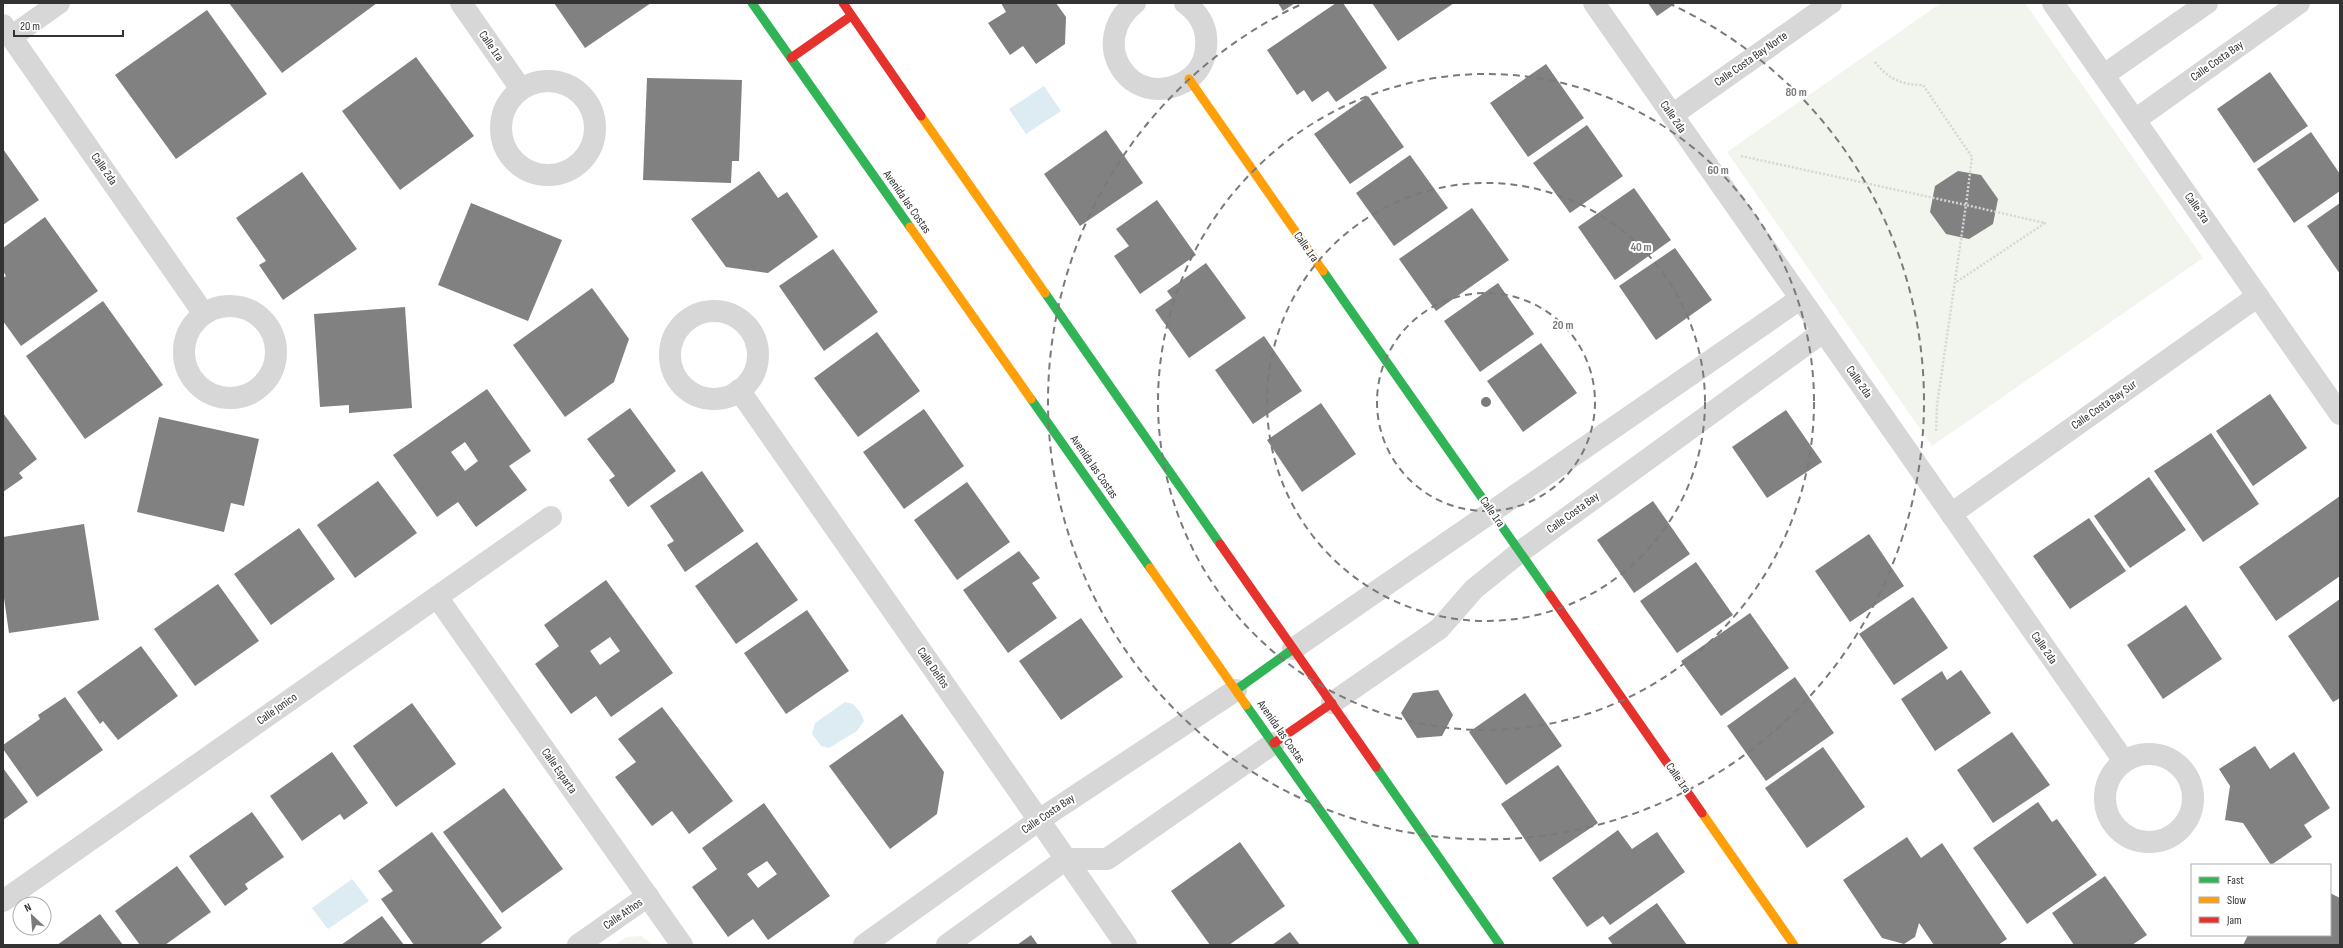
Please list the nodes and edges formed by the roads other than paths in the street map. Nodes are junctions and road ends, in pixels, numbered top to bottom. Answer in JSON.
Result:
{"nodes":[{"id":1,"x":58,"y":3,"type":"edge"},
{"id":2,"x":461,"y":3,"type":"edge"},
{"id":3,"x":752,"y":3,"type":"edge"},
{"id":4,"x":843,"y":3,"type":"edge"},
{"id":5,"x":1135,"y":3,"type":"edge"},
{"id":6,"x":1185,"y":3,"type":"edge"},
{"id":7,"x":1594,"y":3,"type":"edge"},
{"id":8,"x":1831,"y":3,"type":"edge"},
{"id":9,"x":2053,"y":3,"type":"edge"},
{"id":10,"x":2207,"y":3,"type":"edge"},
{"id":11,"x":2298,"y":3,"type":"edge"},
{"id":12,"x":851,"y":16,"type":"junction"},
{"id":13,"x":7,"y":31,"type":"edge"},
{"id":14,"x":791,"y":58,"type":"junction"},
{"id":15,"x":2104,"y":75,"type":"junction"},
{"id":16,"x":1189,"y":79,"type":"junction"},
{"id":17,"x":521,"y":89,"type":"junction"},
{"id":18,"x":1672,"y":114,"type":"junction"},
{"id":19,"x":2135,"y":120,"type":"junction"},
{"id":20,"x":2258,"y":296,"type":"junction"},
{"id":21,"x":1800,"y":299,"type":"junction"},
{"id":22,"x":204,"y":314,"type":"junction"},
{"id":23,"x":1823,"y":332,"type":"junction"},
{"id":24,"x":739,"y":390,"type":"dead end"},
{"id":25,"x":2340,"y":414,"type":"edge"},
{"id":26,"x":1492,"y":512,"type":"junction"},
{"id":27,"x":1951,"y":514,"type":"junction"},
{"id":28,"x":551,"y":517,"type":"dead end"},
{"id":29,"x":1520,"y":552,"type":"junction"},
{"id":30,"x":437,"y":597,"type":"junction"},
{"id":31,"x":1293,"y":649,"type":"junction"},
{"id":32,"x":1236,"y":690,"type":"junction"},
{"id":33,"x":1332,"y":703,"type":"junction"},
{"id":34,"x":1274,"y":743,"type":"junction"},
{"id":35,"x":2124,"y":762,"type":"junction"},
{"id":36,"x":1039,"y":820,"type":"junction"},
{"id":37,"x":1066,"y":859,"type":"junction"},
{"id":38,"x":648,"y":896,"type":"junction"},
{"id":39,"x":3,"y":901,"type":"edge"},
{"id":40,"x":578,"y":945,"type":"edge"},
{"id":41,"x":682,"y":945,"type":"edge"},
{"id":42,"x":864,"y":945,"type":"edge"},
{"id":43,"x":948,"y":945,"type":"edge"},
{"id":44,"x":1126,"y":945,"type":"edge"},
{"id":45,"x":1415,"y":945,"type":"edge"},
{"id":46,"x":1500,"y":945,"type":"edge"},
{"id":47,"x":1794,"y":945,"type":"edge"}],
"edges":[{"from":1,"to":13,"type":"street"},
{"from":2,"to":17,"type":"street","name":"Calle 1ra"},
{"from":3,"to":14,"type":"street","name":"Avenida las Costas"},
{"from":4,"to":12,"type":"street"},
{"from":5,"to":16,"type":"street"},
{"from":6,"to":16,"type":"street"},
{"from":7,"to":18,"type":"street","name":"Calle 2da"},
{"from":8,"to":18,"type":"street","name":"Calle Costa Bay Norte"},
{"from":9,"to":15,"type":"street","name":"Calle 3ra"},
{"from":10,"to":15,"type":"street"},
{"from":11,"to":19,"type":"street","name":"Calle Costa Bay"},
{"from":12,"to":14,"type":"street"},
{"from":12,"to":31,"type":"street"},
{"from":13,"to":22,"type":"street","name":"Calle 2da"},
{"from":14,"to":32,"type":"street","name":"Avenida las Costas"},
{"from":15,"to":19,"type":"street","name":"Calle 3ra"},
{"from":16,"to":26,"type":"street","name":"Calle 1ra"},
{"from":17,"to":17,"type":"street"},
{"from":18,"to":21,"type":"street","name":"Calle 2da"},
{"from":19,"to":20,"type":"street","name":"Calle 3ra"},
{"from":20,"to":25,"type":"street","name":"Calle 3ra"},
{"from":20,"to":27,"type":"street","name":"Calle Costa Bay Sur"},
{"from":21,"to":23,"type":"street","name":"Calle 2da"},
{"from":21,"to":26,"type":"street"},
{"from":22,"to":22,"type":"street"},
{"from":23,"to":27,"type":"street","name":"Calle 2da"},
{"from":23,"to":29,"type":"street","name":"Calle Costa Bay"},
{"from":24,"to":36,"type":"street","name":"Calle Delfos"},
{"from":26,"to":29,"type":"street","name":"Calle 1ra"},
{"from":26,"to":31,"type":"street"},
{"from":27,"to":35,"type":"street","name":"Calle 2da"},
{"from":28,"to":30,"type":"street","name":"Calle Jonico"},
{"from":29,"to":33,"type":"street","name":"Calle Costa Bay"},
{"from":29,"to":47,"type":"street","name":"Calle 1ra"},
{"from":30,"to":38,"type":"street","name":"Calle Esparta"},
{"from":30,"to":39,"type":"street","name":"Calle Jonico"},
{"from":31,"to":32,"type":"street"},
{"from":31,"to":33,"type":"street"},
{"from":32,"to":34,"type":"street","name":"Avenida las Costas"},
{"from":32,"to":36,"type":"street","name":"Calle Costa Bay"},
{"from":33,"to":34,"type":"street"},
{"from":33,"to":46,"type":"street"},
{"from":34,"to":37,"type":"street"},
{"from":34,"to":45,"type":"street","name":"Avenida las Costas"},
{"from":35,"to":35,"type":"street"},
{"from":36,"to":37,"type":"street","name":"Calle Delfos"},
{"from":36,"to":42,"type":"street","name":"Calle Costa Bay"},
{"from":37,"to":43,"type":"street"},
{"from":37,"to":44,"type":"street","name":"Calle Delfos"},
{"from":38,"to":40,"type":"street","name":"Calle Athos"},
{"from":38,"to":41,"type":"street","name":"Calle Esparta"}]}
